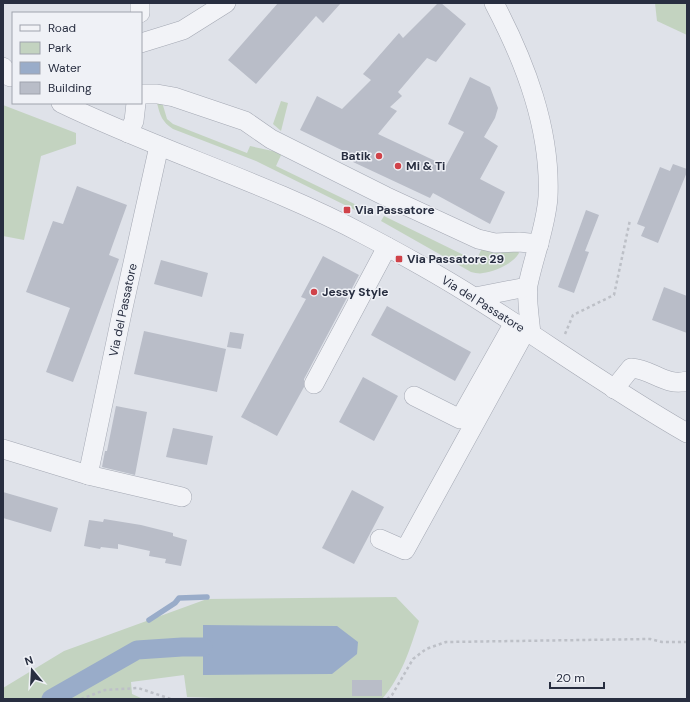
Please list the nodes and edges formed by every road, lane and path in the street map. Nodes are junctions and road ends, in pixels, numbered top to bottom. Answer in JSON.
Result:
{"nodes":[{"id":1,"x":226,"y":3,"type":"edge"},
{"id":2,"x":494,"y":3,"type":"edge"},
{"id":3,"x":142,"y":43,"type":"edge"},
{"id":4,"x":142,"y":94,"type":"edge"},
{"id":5,"x":62,"y":104,"type":"edge"},
{"id":6,"x":136,"y":104,"type":"edge"},
{"id":7,"x":128,"y":133,"type":"junction"},
{"id":8,"x":159,"y":146,"type":"junction"},
{"id":9,"x":630,"y":220,"type":"dead end"},
{"id":10,"x":539,"y":244,"type":"junction"},
{"id":11,"x":387,"y":247,"type":"junction"},
{"id":12,"x":527,"y":287,"type":"junction"},
{"id":13,"x":475,"y":298,"type":"junction"},
{"id":14,"x":524,"y":329,"type":"junction"},
{"id":15,"x":559,"y":352,"type":"junction"},
{"id":16,"x":687,"y":381,"type":"edge"},
{"id":17,"x":314,"y":384,"type":"dead end"},
{"id":18,"x":614,"y":389,"type":"junction"},
{"id":19,"x":414,"y":396,"type":"dead end"},
{"id":20,"x":687,"y":433,"type":"edge"},
{"id":21,"x":3,"y":448,"type":"edge"},
{"id":22,"x":88,"y":475,"type":"junction"},
{"id":23,"x":182,"y":497,"type":"dead end"},
{"id":24,"x":380,"y":539,"type":"dead end"},
{"id":25,"x":687,"y":642,"type":"edge"},
{"id":26,"x":81,"y":699,"type":"edge"},
{"id":27,"x":171,"y":699,"type":"edge"},
{"id":28,"x":387,"y":699,"type":"edge"}],
"edges":[{"from":1,"to":3,"type":"street"},
{"from":2,"to":10,"type":"street"},
{"from":4,"to":10,"type":"street"},
{"from":5,"to":7,"type":"street","name":"Via del Passatore"},
{"from":6,"to":7,"type":"street"},
{"from":7,"to":8,"type":"street","name":"Via del Passatore"},
{"from":8,"to":11,"type":"street","name":"Via del Passatore"},
{"from":8,"to":22,"type":"street","name":"Via del Passatore"},
{"from":9,"to":15,"type":"path"},
{"from":10,"to":12,"type":"street"},
{"from":11,"to":13,"type":"street","name":"Via del Passatore"},
{"from":11,"to":17,"type":"street"},
{"from":12,"to":13,"type":"street"},
{"from":12,"to":14,"type":"street"},
{"from":13,"to":14,"type":"street","name":"Via del Passatore"},
{"from":14,"to":15,"type":"street","name":"Via del Passatore"},
{"from":14,"to":19,"type":"street"},
{"from":14,"to":24,"type":"street"},
{"from":15,"to":18,"type":"street","name":"Via del Passatore"},
{"from":16,"to":18,"type":"street"},
{"from":18,"to":20,"type":"street","name":"Via del Passatore"},
{"from":21,"to":22,"type":"street"},
{"from":22,"to":23,"type":"street"},
{"from":25,"to":28,"type":"path"},
{"from":26,"to":27,"type":"path"}]}
